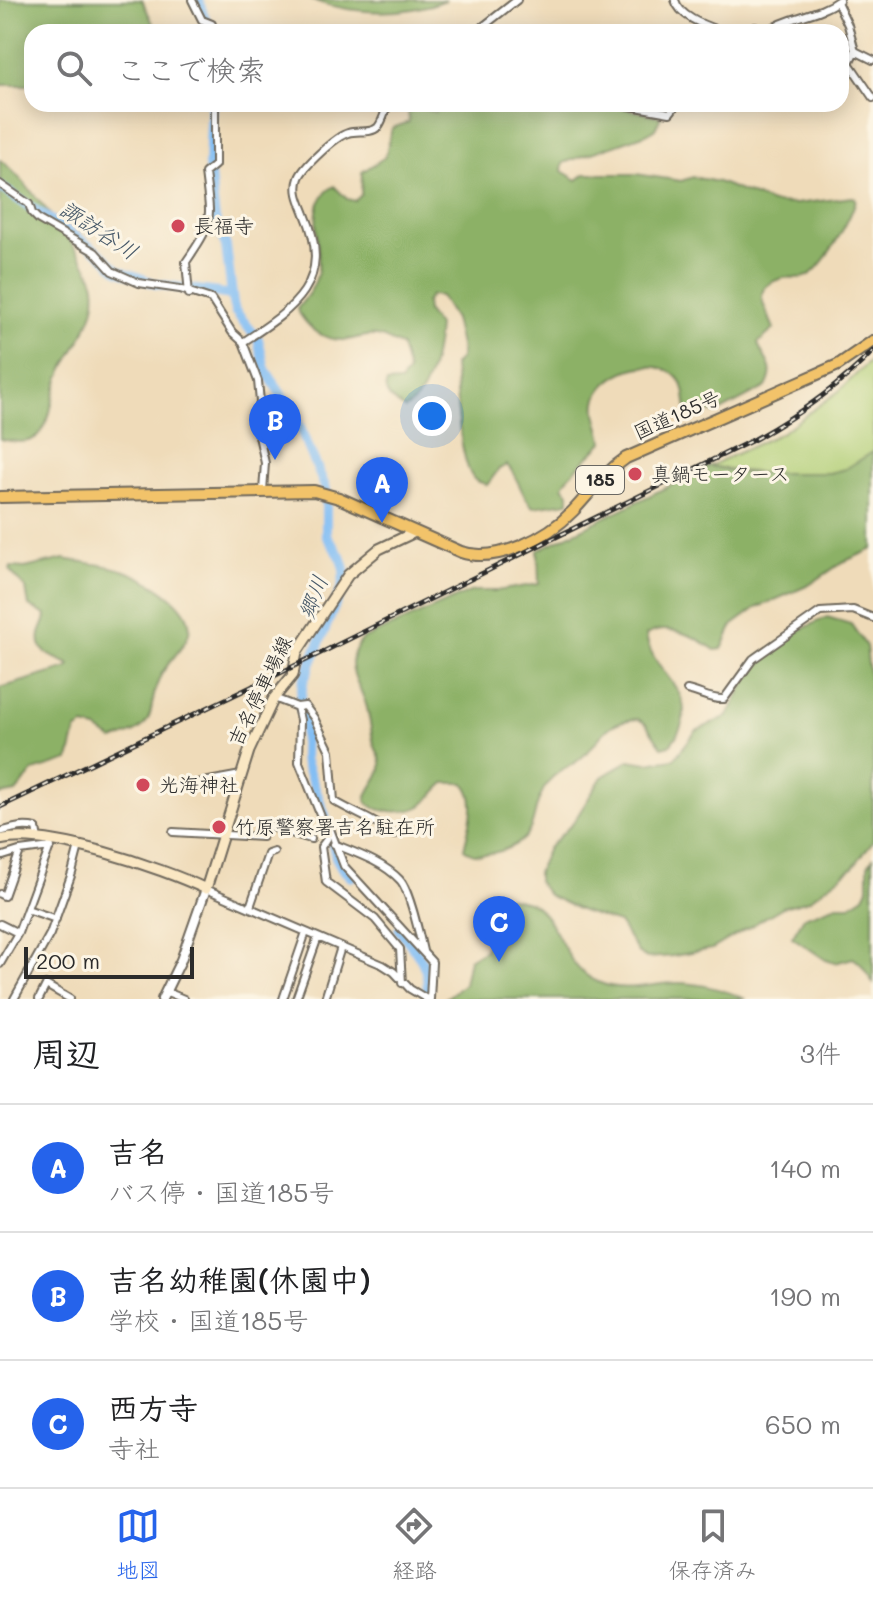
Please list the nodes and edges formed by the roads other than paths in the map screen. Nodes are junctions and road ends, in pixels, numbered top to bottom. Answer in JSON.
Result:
{"nodes":[{"id":1,"x":192,"y":0,"type":"edge"},
{"id":2,"x":517,"y":0,"type":"edge"},
{"id":3,"x":675,"y":0,"type":"edge"},
{"id":4,"x":838,"y":1,"type":"edge"},
{"id":5,"x":208,"y":24,"type":"edge"},
{"id":6,"x":486,"y":24,"type":"edge"},
{"id":7,"x":705,"y":24,"type":"edge"},
{"id":8,"x":780,"y":24,"type":"edge"},
{"id":9,"x":848,"y":24,"type":"edge"},
{"id":10,"x":849,"y":29,"type":"edge"},
{"id":11,"x":855,"y":51,"type":"junction"},
{"id":12,"x":849,"y":58,"type":"edge"},
{"id":13,"x":873,"y":60,"type":"edge"},
{"id":14,"x":849,"y":68,"type":"edge"},
{"id":15,"x":873,"y":98,"type":"edge"},
{"id":16,"x":215,"y":112,"type":"edge"},
{"id":17,"x":385,"y":112,"type":"edge"},
{"id":18,"x":0,"y":184,"type":"edge"},
{"id":19,"x":189,"y":290,"type":"junction"},
{"id":20,"x":873,"y":341,"type":"edge"},
{"id":21,"x":243,"y":342,"type":"junction"},
{"id":22,"x":263,"y":491,"type":"junction"},
{"id":23,"x":0,"y":497,"type":"edge"},
{"id":24,"x":415,"y":532,"type":"junction"},
{"id":25,"x":873,"y":618,"type":"edge"},
{"id":26,"x":687,"y":690,"type":"dead end"},
{"id":27,"x":274,"y":698,"type":"junction"},
{"id":28,"x":300,"y":707,"type":"junction"},
{"id":29,"x":241,"y":775,"type":"junction"},
{"id":30,"x":171,"y":788,"type":"dead end"},
{"id":31,"x":326,"y":824,"type":"junction"},
{"id":32,"x":0,"y":832,"type":"edge"},
{"id":33,"x":173,"y":832,"type":"dead end"},
{"id":34,"x":224,"y":834,"type":"junction"},
{"id":35,"x":394,"y":835,"type":"dead end"},
{"id":36,"x":38,"y":839,"type":"junction"},
{"id":37,"x":311,"y":839,"type":"dead end"},
{"id":38,"x":0,"y":840,"type":"edge"},
{"id":39,"x":52,"y":844,"type":"junction"},
{"id":40,"x":334,"y":844,"type":"junction"},
{"id":41,"x":79,"y":846,"type":"junction"},
{"id":42,"x":20,"y":851,"type":"junction"},
{"id":43,"x":274,"y":852,"type":"dead end"},
{"id":44,"x":0,"y":857,"type":"edge"},
{"id":45,"x":206,"y":889,"type":"junction"},
{"id":46,"x":0,"y":894,"type":"edge"},
{"id":47,"x":250,"y":907,"type":"junction"},
{"id":48,"x":27,"y":909,"type":"junction"},
{"id":49,"x":56,"y":919,"type":"junction"},
{"id":50,"x":0,"y":924,"type":"edge"},
{"id":51,"x":306,"y":932,"type":"junction"},
{"id":52,"x":18,"y":933,"type":"junction"},
{"id":53,"x":318,"y":937,"type":"junction"},
{"id":54,"x":341,"y":947,"type":"junction"},
{"id":55,"x":423,"y":951,"type":"junction"},
{"id":56,"x":0,"y":964,"type":"edge"},
{"id":57,"x":402,"y":983,"type":"junction"},
{"id":58,"x":164,"y":996,"type":"edge"},
{"id":59,"x":426,"y":998,"type":"edge"},
{"id":60,"x":14,"y":999,"type":"edge"},
{"id":61,"x":39,"y":999,"type":"edge"},
{"id":62,"x":70,"y":999,"type":"edge"},
{"id":63,"x":184,"y":999,"type":"edge"},
{"id":64,"x":283,"y":999,"type":"edge"},
{"id":65,"x":296,"y":999,"type":"edge"},
{"id":66,"x":325,"y":999,"type":"edge"}],
"edges":[{"from":1,"to":5,"type":"street"},
{"from":2,"to":6,"type":"street"},
{"from":3,"to":7,"type":"street"},
{"from":4,"to":8,"type":"street"},
{"from":4,"to":9,"type":"street"},
{"from":10,"to":11,"type":"street"},
{"from":11,"to":12,"type":"street"},
{"from":11,"to":13,"type":"street"},
{"from":14,"to":15,"type":"street"},
{"from":16,"to":19,"type":"street"},
{"from":17,"to":21,"type":"street"},
{"from":18,"to":19,"type":"street"},
{"from":19,"to":21,"type":"street"},
{"from":20,"to":24,"type":"highway","name":"国道185号","number":"185"},
{"from":21,"to":22,"type":"street"},
{"from":22,"to":23,"type":"highway","name":"国道185号","number":"185"},
{"from":22,"to":24,"type":"highway","name":"国道185号","number":"185"},
{"from":24,"to":27,"type":"main road","name":"吉名停車場線"},
{"from":25,"to":26,"type":"street"},
{"from":27,"to":28,"type":"street"},
{"from":27,"to":29,"type":"main road","name":"吉名停車場線"},
{"from":28,"to":31,"type":"street"},
{"from":28,"to":35,"type":"street"},
{"from":29,"to":30,"type":"street"},
{"from":29,"to":34,"type":"main road","name":"吉名停車場線"},
{"from":31,"to":40,"type":"street"},
{"from":31,"to":57,"type":"street"},
{"from":32,"to":36,"type":"street"},
{"from":33,"to":34,"type":"street"},
{"from":34,"to":37,"type":"street"},
{"from":34,"to":45,"type":"main road","name":"吉名停車場線"},
{"from":36,"to":38,"type":"main road"},
{"from":36,"to":39,"type":"main road"},
{"from":39,"to":41,"type":"main road"},
{"from":39,"to":42,"type":"street"},
{"from":39,"to":48,"type":"street"},
{"from":40,"to":55,"type":"street"},
{"from":40,"to":55,"type":"street"},
{"from":41,"to":45,"type":"main road"},
{"from":41,"to":49,"type":"street"},
{"from":42,"to":44,"type":"street"},
{"from":42,"to":46,"type":"street"},
{"from":43,"to":47,"type":"street"},
{"from":45,"to":47,"type":"street"},
{"from":45,"to":58,"type":"street"},
{"from":47,"to":51,"type":"street"},
{"from":48,"to":49,"type":"street"},
{"from":48,"to":52,"type":"street"},
{"from":49,"to":60,"type":"street"},
{"from":50,"to":52,"type":"street"},
{"from":51,"to":53,"type":"street"},
{"from":51,"to":64,"type":"street"},
{"from":52,"to":56,"type":"street"},
{"from":53,"to":54,"type":"street"},
{"from":53,"to":65,"type":"street"},
{"from":54,"to":57,"type":"street"},
{"from":54,"to":66,"type":"street"},
{"from":55,"to":59,"type":"street"},
{"from":57,"to":59,"type":"street"},
{"from":58,"to":63,"type":"street"},
{"from":61,"to":62,"type":"street"}]}
